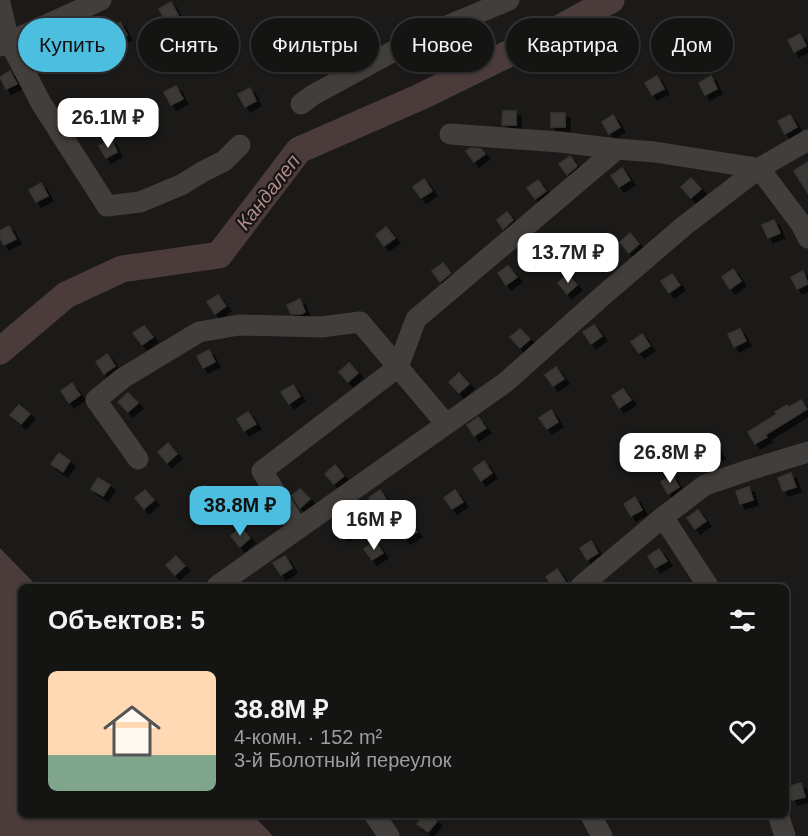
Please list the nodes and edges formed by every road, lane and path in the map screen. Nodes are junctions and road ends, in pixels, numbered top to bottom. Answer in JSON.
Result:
{"nodes":[{"id":1,"x":101,"y":0,"type":"edge"},
{"id":2,"x":509,"y":0,"type":"edge"},
{"id":3,"x":0,"y":3,"type":"edge"},
{"id":4,"x":5,"y":44,"type":"edge"},
{"id":5,"x":301,"y":104,"type":"dead end"},
{"id":6,"x":450,"y":134,"type":"dead end"},
{"id":7,"x":808,"y":140,"type":"edge"},
{"id":8,"x":240,"y":145,"type":"dead end"},
{"id":9,"x":617,"y":149,"type":"junction"},
{"id":10,"x":758,"y":169,"type":"junction"},
{"id":11,"x":808,"y":238,"type":"edge"},
{"id":12,"x":398,"y":367,"type":"junction"},
{"id":13,"x":446,"y":424,"type":"junction"},
{"id":14,"x":808,"y":452,"type":"edge"},
{"id":15,"x":138,"y":459,"type":"dead end"},
{"id":16,"x":663,"y":517,"type":"junction"},
{"id":17,"x":298,"y":529,"type":"junction"},
{"id":18,"x":220,"y":584,"type":"edge"},
{"id":19,"x":583,"y":584,"type":"edge"},
{"id":20,"x":707,"y":584,"type":"edge"},
{"id":21,"x":377,"y":818,"type":"edge"},
{"id":22,"x":592,"y":818,"type":"edge"},
{"id":23,"x":779,"y":818,"type":"edge"},
{"id":24,"x":389,"y":836,"type":"edge"},
{"id":25,"x":602,"y":836,"type":"edge"},
{"id":26,"x":785,"y":836,"type":"edge"}],
"edges":[{"from":1,"to":4,"type":"street"},
{"from":2,"to":5,"type":"street"},
{"from":3,"to":4,"type":"street"},
{"from":4,"to":8,"type":"street"},
{"from":6,"to":9,"type":"street"},
{"from":7,"to":10,"type":"street"},
{"from":9,"to":10,"type":"street"},
{"from":9,"to":12,"type":"street"},
{"from":10,"to":11,"type":"street"},
{"from":10,"to":13,"type":"street"},
{"from":12,"to":13,"type":"street"},
{"from":12,"to":15,"type":"street"},
{"from":12,"to":17,"type":"street"},
{"from":13,"to":17,"type":"street"},
{"from":14,"to":16,"type":"street"},
{"from":16,"to":19,"type":"street"},
{"from":16,"to":20,"type":"street"},
{"from":17,"to":18,"type":"street"},
{"from":21,"to":24,"type":"street"},
{"from":22,"to":25,"type":"street"},
{"from":23,"to":26,"type":"street"}]}
